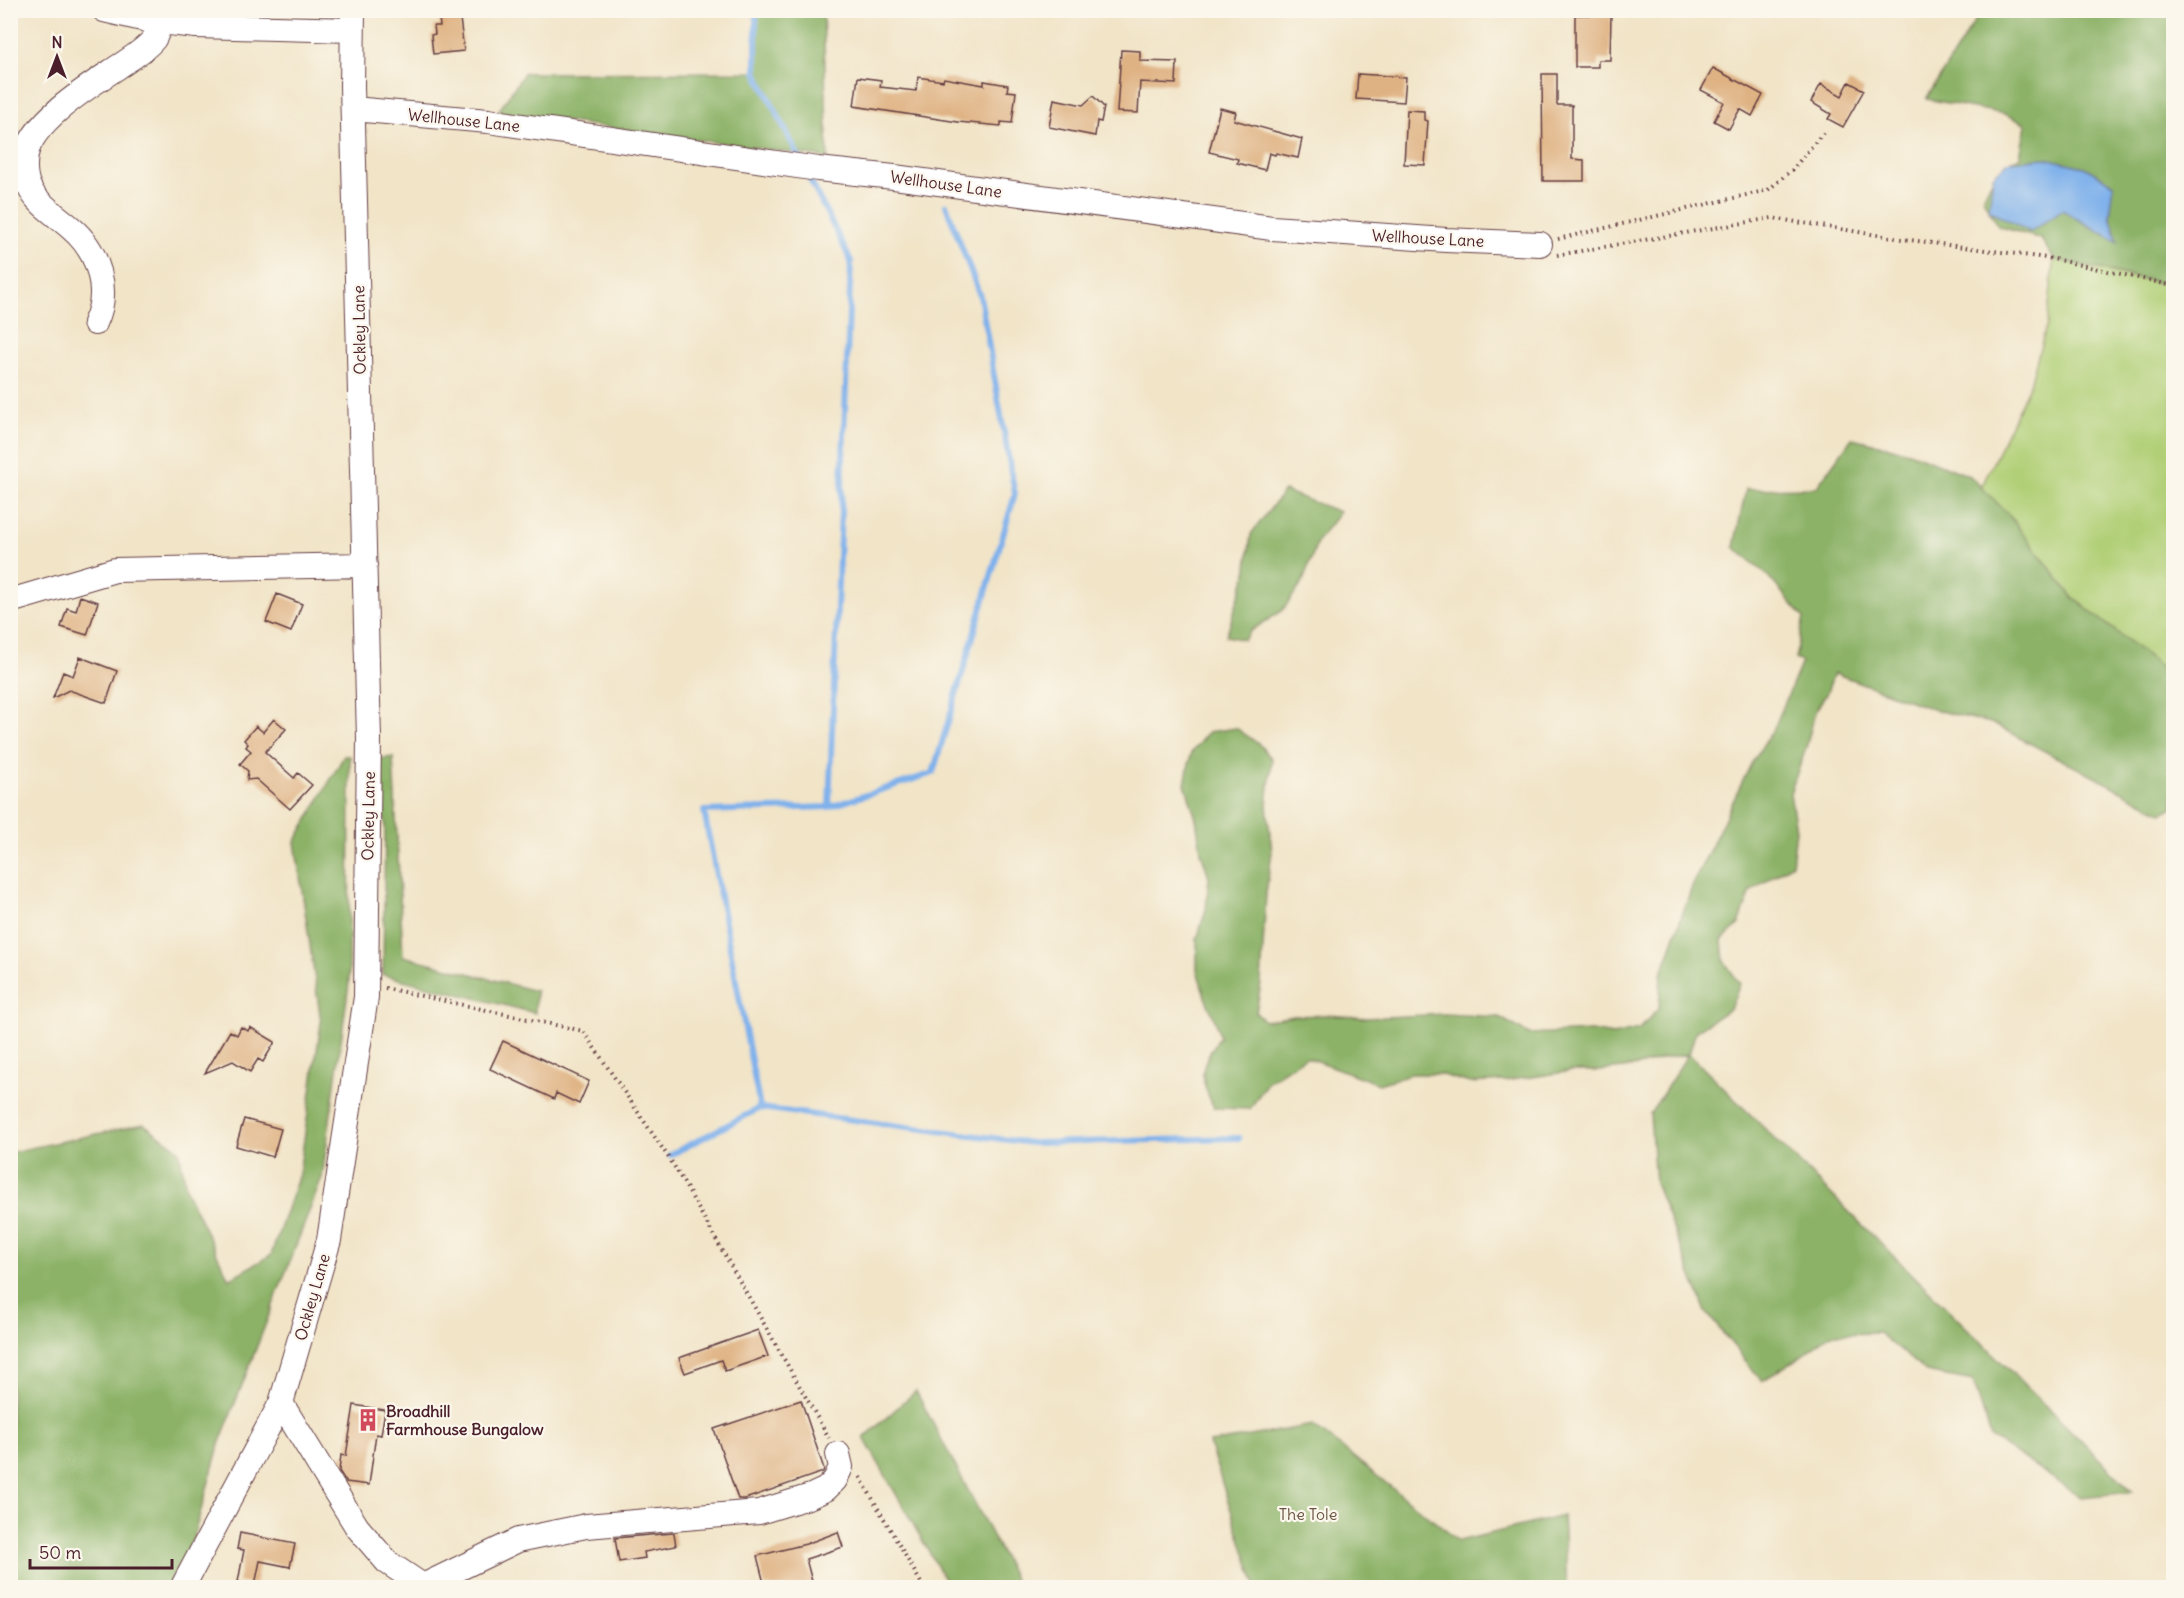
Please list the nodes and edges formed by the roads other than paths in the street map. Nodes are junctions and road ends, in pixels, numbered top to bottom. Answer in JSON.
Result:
{"nodes":[{"id":1,"x":104,"y":10,"type":"edge"},
{"id":2,"x":353,"y":20,"type":"edge"},
{"id":3,"x":161,"y":22,"type":"junction"},
{"id":4,"x":353,"y":108,"type":"junction"},
{"id":5,"x":1540,"y":244,"type":"road end"},
{"id":6,"x":95,"y":323,"type":"dead end"},
{"id":7,"x":365,"y":565,"type":"junction"},
{"id":8,"x":10,"y":601,"type":"edge"},
{"id":9,"x":281,"y":1403,"type":"junction"},
{"id":10,"x":838,"y":1454,"type":"road end"},
{"id":11,"x":182,"y":1587,"type":"edge"}],
"edges":[{"from":1,"to":3,"type":"street"},
{"from":2,"to":3,"type":"street"},
{"from":2,"to":4,"type":"street","name":"Ockley Lane"},
{"from":3,"to":6,"type":"street"},
{"from":4,"to":5,"type":"street","name":"Wellhouse Lane"},
{"from":4,"to":7,"type":"street","name":"Ockley Lane"},
{"from":7,"to":8,"type":"street"},
{"from":7,"to":9,"type":"street","name":"Ockley Lane"},
{"from":9,"to":10,"type":"street"},
{"from":9,"to":11,"type":"street","name":"Ockley Lane"}]}
